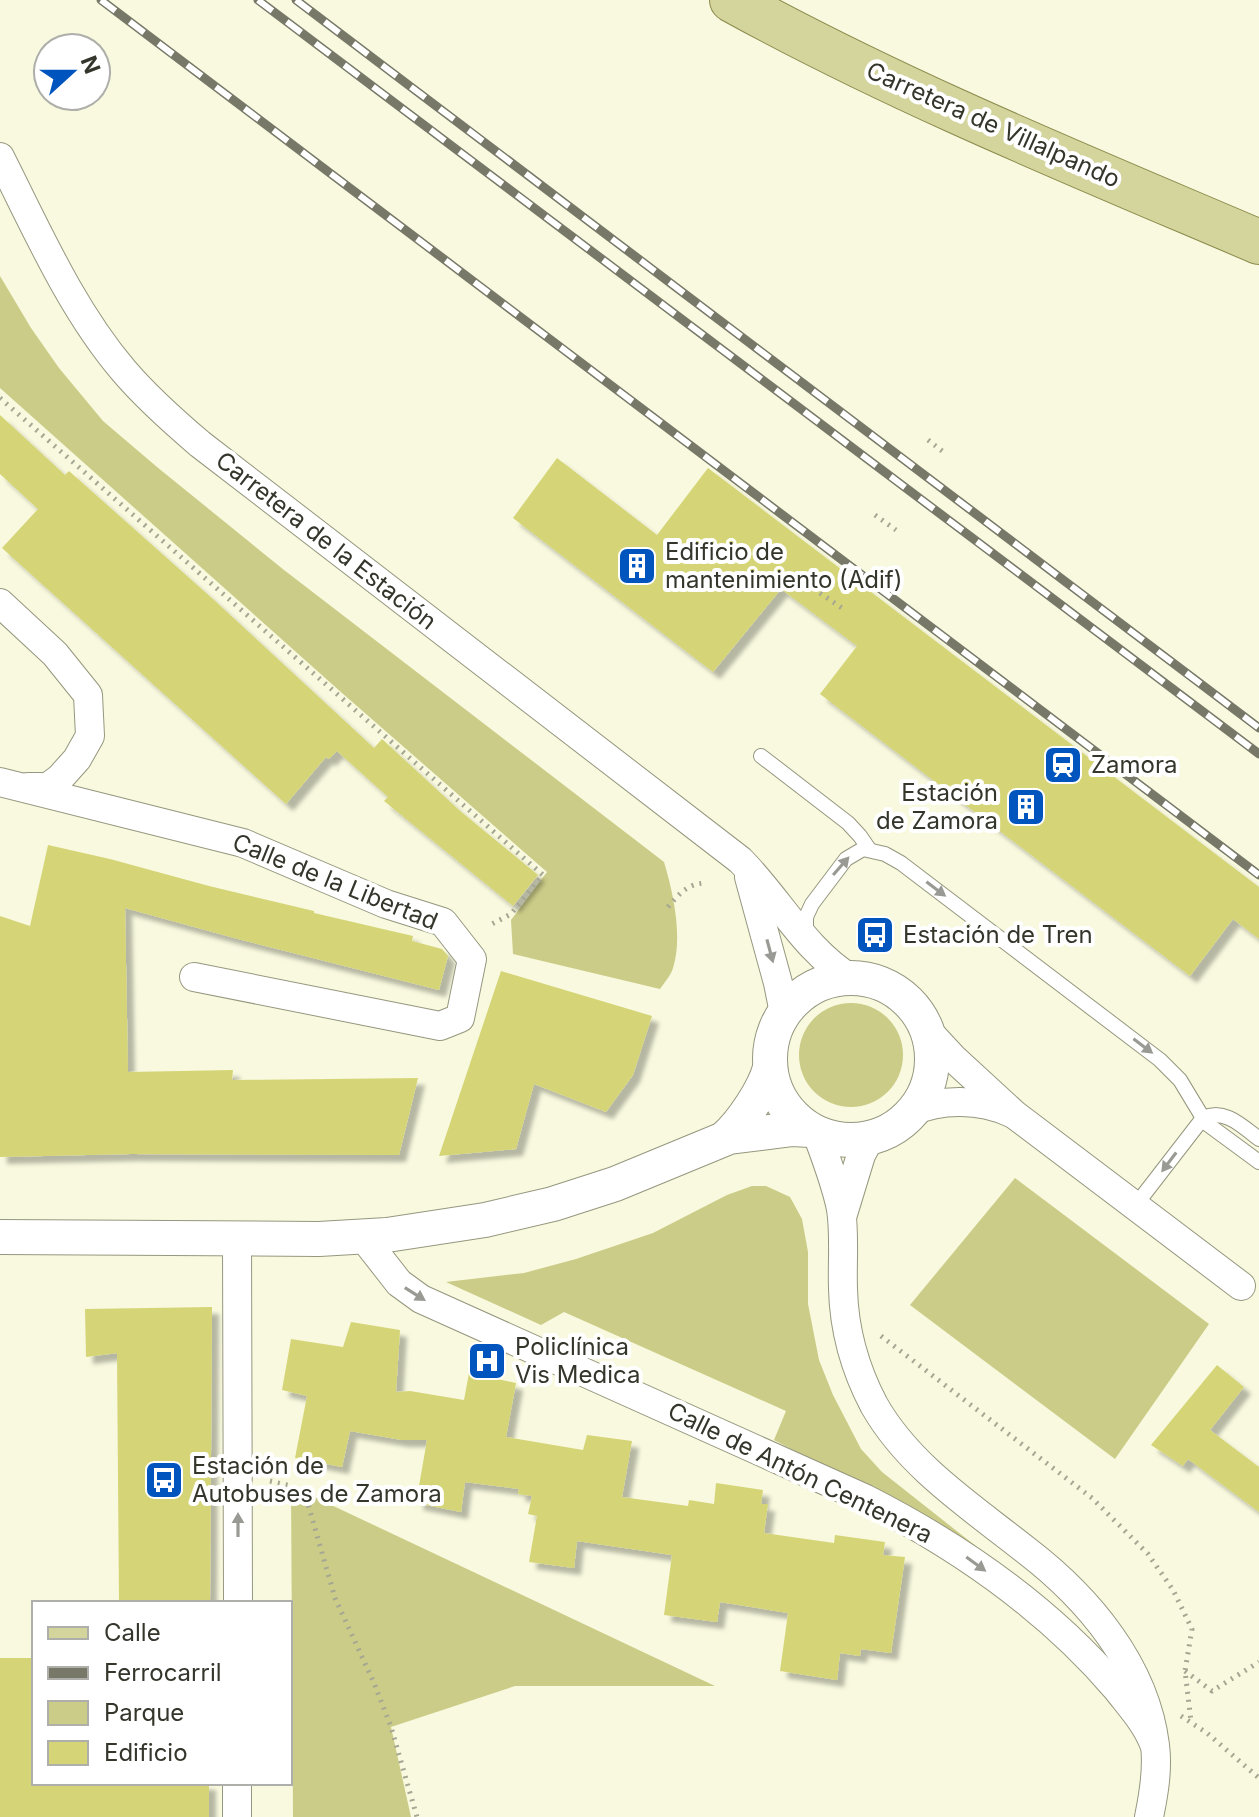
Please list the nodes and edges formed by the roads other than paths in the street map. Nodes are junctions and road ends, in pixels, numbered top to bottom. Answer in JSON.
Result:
{"nodes":[{"id":1,"x":732,"y":0,"type":"edge"},
{"id":2,"x":0,"y":157,"type":"edge"},
{"id":3,"x":1259,"y":242,"type":"edge"},
{"id":4,"x":0,"y":603,"type":"edge"},
{"id":5,"x":761,"y":756,"type":"dead end"},
{"id":6,"x":11,"y":785,"type":"edge"},
{"id":7,"x":869,"y":849,"type":"junction"},
{"id":8,"x":732,"y":854,"type":"junction"},
{"id":9,"x":810,"y":945,"type":"junction"},
{"id":10,"x":194,"y":977,"type":"dead end"},
{"id":11,"x":852,"y":979,"type":"junction"},
{"id":12,"x":784,"y":1013,"type":"junction"},
{"id":13,"x":927,"y":1030,"type":"junction"},
{"id":14,"x":770,"y":1068,"type":"junction"},
{"id":15,"x":911,"y":1112,"type":"junction"},
{"id":16,"x":1019,"y":1118,"type":"junction"},
{"id":17,"x":1203,"y":1118,"type":"junction"},
{"id":18,"x":813,"y":1132,"type":"junction"},
{"id":19,"x":725,"y":1138,"type":"junction"},
{"id":20,"x":870,"y":1138,"type":"junction"},
{"id":21,"x":1259,"y":1139,"type":"edge"},
{"id":22,"x":1259,"y":1162,"type":"edge"},
{"id":23,"x":1135,"y":1206,"type":"junction"},
{"id":24,"x":842,"y":1223,"type":"junction"},
{"id":25,"x":0,"y":1237,"type":"edge"},
{"id":26,"x":363,"y":1237,"type":"junction"},
{"id":27,"x":237,"y":1238,"type":"junction"},
{"id":28,"x":1241,"y":1286,"type":"dead end"},
{"id":29,"x":238,"y":1601,"type":"edge"},
{"id":30,"x":1154,"y":1744,"type":"junction"},
{"id":31,"x":237,"y":1785,"type":"edge"},
{"id":32,"x":237,"y":1817,"type":"edge"},
{"id":33,"x":1149,"y":1817,"type":"edge"}],
"edges":[{"from":1,"to":3,"type":"main road","name":"Carretera de Villalpando"},
{"from":2,"to":8,"type":"street","name":"Carretera de la Estación"},
{"from":4,"to":6,"type":"street"},
{"from":5,"to":7,"type":"lane"},
{"from":6,"to":10,"type":"street","name":"Calle de la Libertad"},
{"from":9,"to":7,"type":"lane","one_way":true},
{"from":7,"to":17,"type":"lane","one_way":true},
{"from":8,"to":9,"type":"street","name":"Carretera de la Estación"},
{"from":8,"to":12,"type":"street","name":"Carretera de la Estación","one_way":true},
{"from":9,"to":11,"type":"street","name":"Carretera de la Estación"},
{"from":11,"to":12,"type":"street"},
{"from":11,"to":13,"type":"street"},
{"from":12,"to":14,"type":"street"},
{"from":13,"to":15,"type":"street"},
{"from":13,"to":16,"type":"street"},
{"from":14,"to":18,"type":"street"},
{"from":14,"to":19,"type":"street"},
{"from":15,"to":16,"type":"street"},
{"from":15,"to":20,"type":"street"},
{"from":16,"to":23,"type":"street"},
{"from":17,"to":21,"type":"lane"},
{"from":17,"to":22,"type":"lane"},
{"from":17,"to":23,"type":"lane","one_way":true},
{"from":18,"to":19,"type":"street"},
{"from":18,"to":20,"type":"street"},
{"from":18,"to":24,"type":"street","name":"Calle de Antón Centenera"},
{"from":19,"to":26,"type":"street"},
{"from":20,"to":24,"type":"street","name":"Calle de Antón Centenera"},
{"from":23,"to":28,"type":"street"},
{"from":24,"to":30,"type":"street","name":"Calle de Antón Centenera"},
{"from":25,"to":27,"type":"street"},
{"from":26,"to":27,"type":"street"},
{"from":26,"to":30,"type":"street","name":"Calle de Antón Centenera","one_way":true},
{"from":29,"to":27,"type":"street","one_way":true},
{"from":30,"to":33,"type":"street","name":"Calle de Antón Centenera"},
{"from":31,"to":32,"type":"street"}]}
